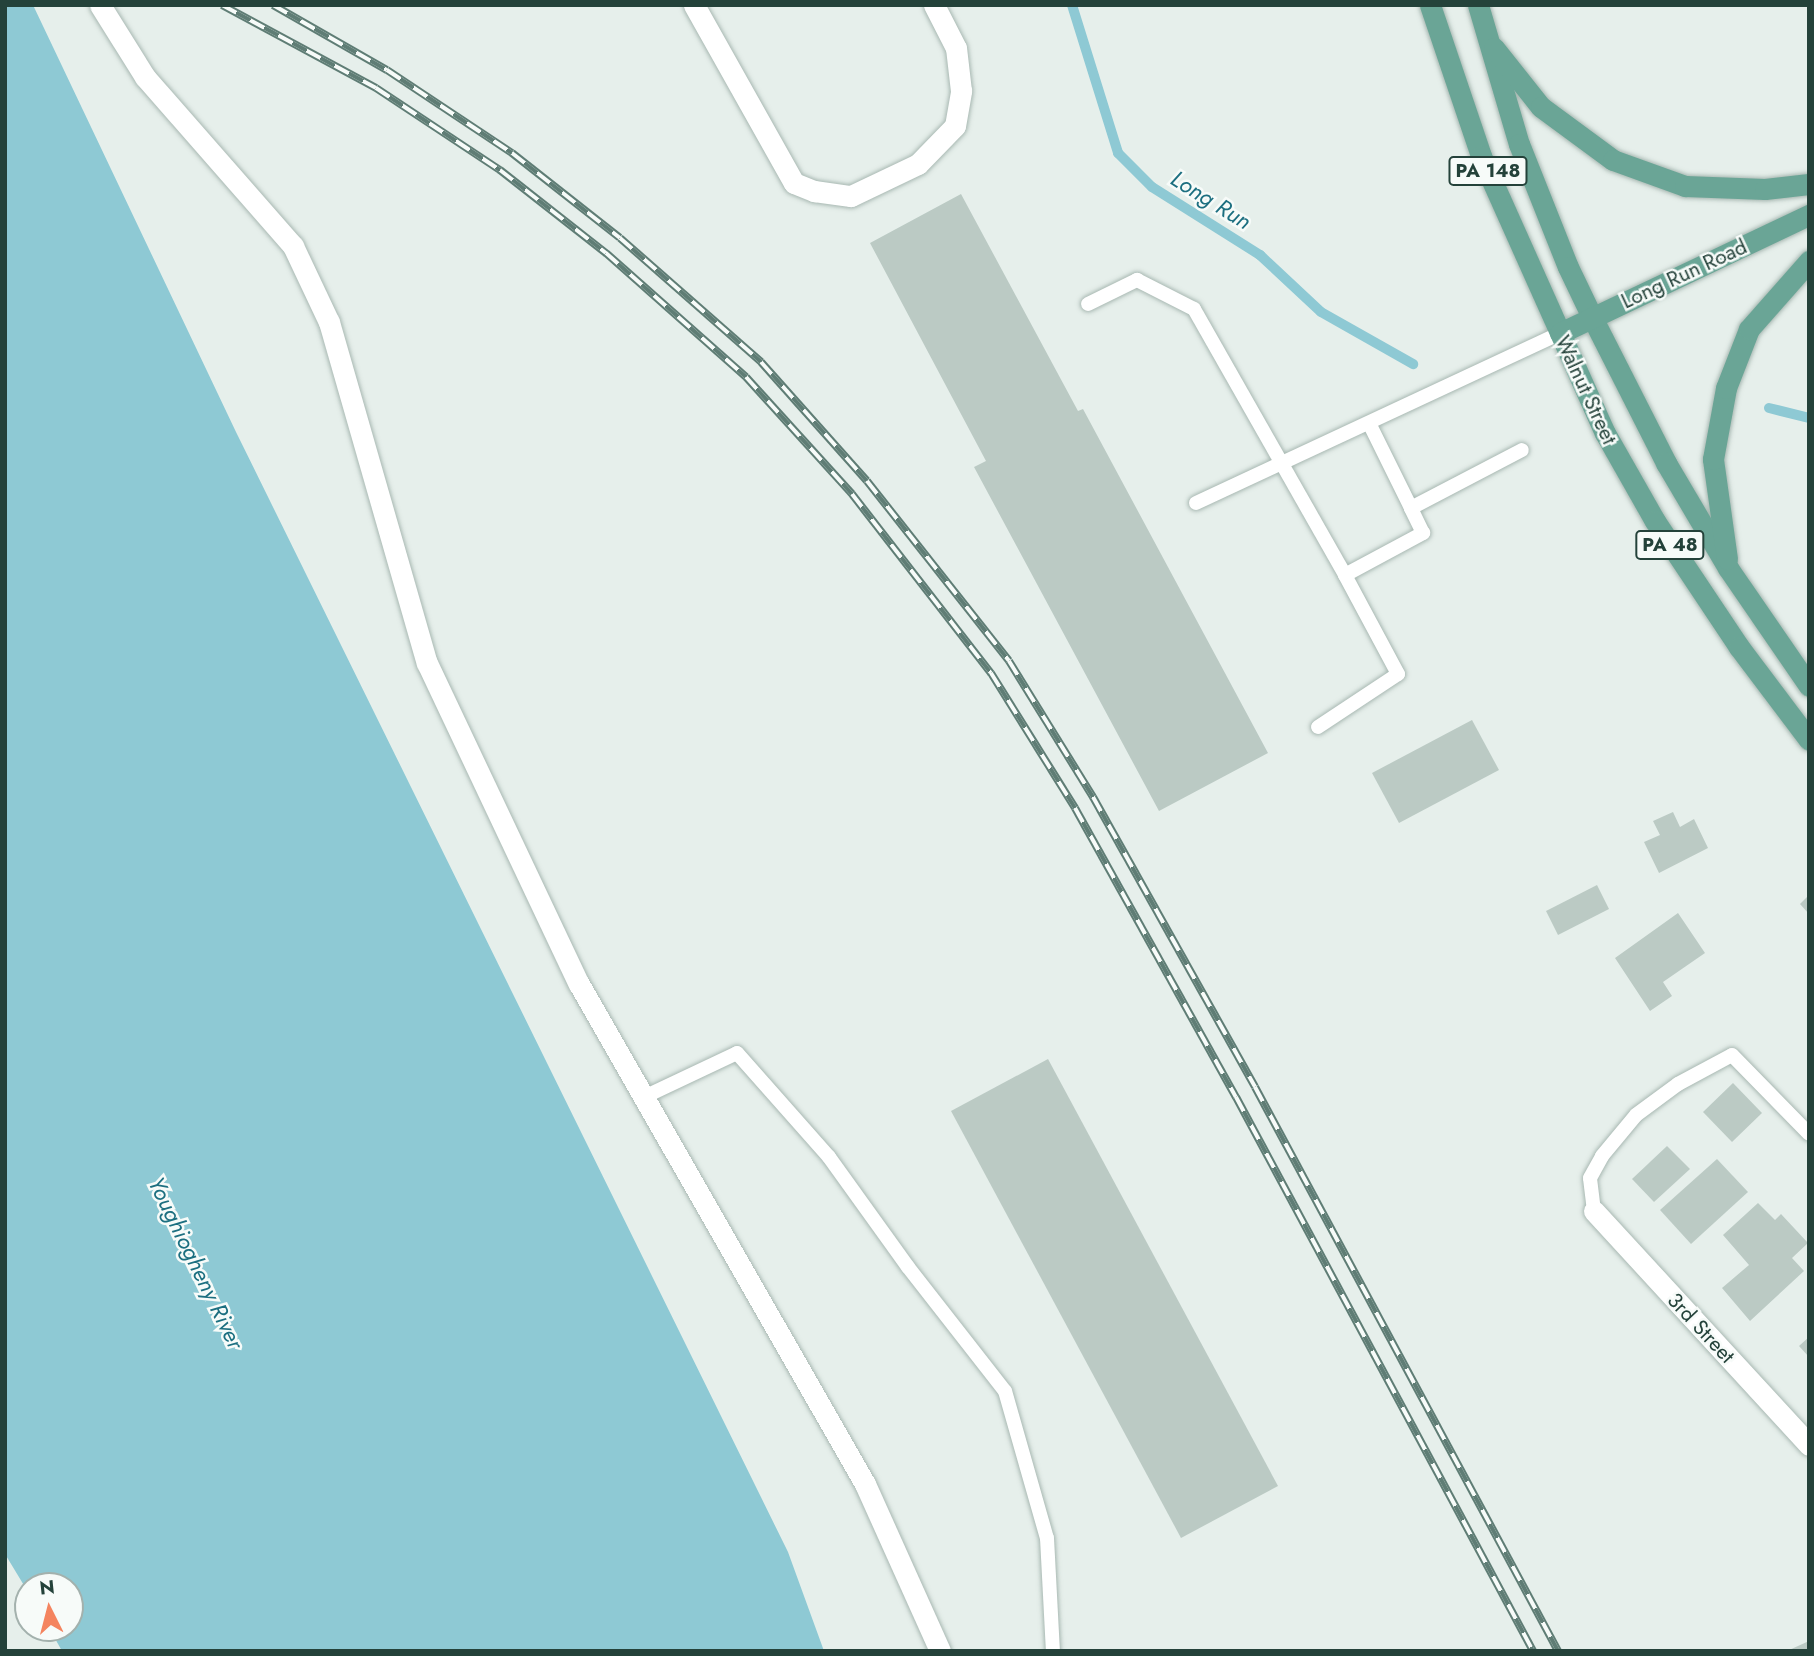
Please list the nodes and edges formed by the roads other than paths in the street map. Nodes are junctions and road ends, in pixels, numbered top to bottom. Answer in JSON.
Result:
{"nodes":[{"id":1,"x":100,"y":5,"type":"edge"},
{"id":2,"x":694,"y":5,"type":"edge"},
{"id":3,"x":934,"y":5,"type":"edge"},
{"id":4,"x":1430,"y":5,"type":"edge"},
{"id":5,"x":1478,"y":5,"type":"edge"},
{"id":6,"x":1487,"y":39,"type":"junction"},
{"id":7,"x":1809,"y":184,"type":"edge"},
{"id":8,"x":1809,"y":215,"type":"edge"},
{"id":9,"x":1809,"y":261,"type":"edge"},
{"id":10,"x":1088,"y":304,"type":"dead end"},
{"id":11,"x":1592,"y":317,"type":"junction"},
{"id":12,"x":1560,"y":332,"type":"junction"},
{"id":13,"x":1369,"y":423,"type":"junction"},
{"id":14,"x":1522,"y":450,"type":"dead end"},
{"id":15,"x":1281,"y":464,"type":"junction"},
{"id":16,"x":1196,"y":503,"type":"dead end"},
{"id":17,"x":1410,"y":508,"type":"junction"},
{"id":18,"x":1728,"y":568,"type":"junction"},
{"id":19,"x":1345,"y":575,"type":"junction"},
{"id":20,"x":1809,"y":686,"type":"edge"},
{"id":21,"x":1318,"y":727,"type":"dead end"},
{"id":22,"x":1809,"y":740,"type":"edge"},
{"id":23,"x":644,"y":1097,"type":"junction"},
{"id":24,"x":1809,"y":1134,"type":"edge"},
{"id":25,"x":1594,"y":1211,"type":"joint"},
{"id":26,"x":1809,"y":1445,"type":"edge"},
{"id":27,"x":940,"y":1651,"type":"edge"},
{"id":28,"x":1053,"y":1651,"type":"edge"}],
"edges":[{"from":1,"to":23,"type":"street"},
{"from":2,"to":3,"type":"street"},
{"from":4,"to":12,"type":"main road","name":"Walnut Street","number":"PA 148"},
{"from":5,"to":6,"type":"main road","name":"Walnut Street","number":"PA 148"},
{"from":6,"to":7,"type":"main road"},
{"from":6,"to":11,"type":"main road","name":"Walnut Street","number":"PA 148"},
{"from":8,"to":11,"type":"main road","name":"Long Run Road"},
{"from":9,"to":18,"type":"main road","number":"PA 48"},
{"from":10,"to":15,"type":"lane"},
{"from":11,"to":12,"type":"main road","name":"Long Run Road"},
{"from":11,"to":18,"type":"main road","name":"Walnut Street","number":"PA 148"},
{"from":12,"to":13,"type":"lane"},
{"from":12,"to":22,"type":"main road","name":"Walnut Street","number":"PA 48"},
{"from":13,"to":15,"type":"lane"},
{"from":13,"to":17,"type":"lane"},
{"from":14,"to":17,"type":"lane"},
{"from":15,"to":16,"type":"lane"},
{"from":15,"to":19,"type":"lane"},
{"from":17,"to":19,"type":"lane"},
{"from":18,"to":20,"type":"main road","name":"Walnut Street","number":"PA 48"},
{"from":19,"to":21,"type":"lane"},
{"from":23,"to":27,"type":"street"},
{"from":23,"to":28,"type":"lane"},
{"from":24,"to":25,"type":"lane"},
{"from":25,"to":26,"type":"street","name":"3rd Street"}]}
